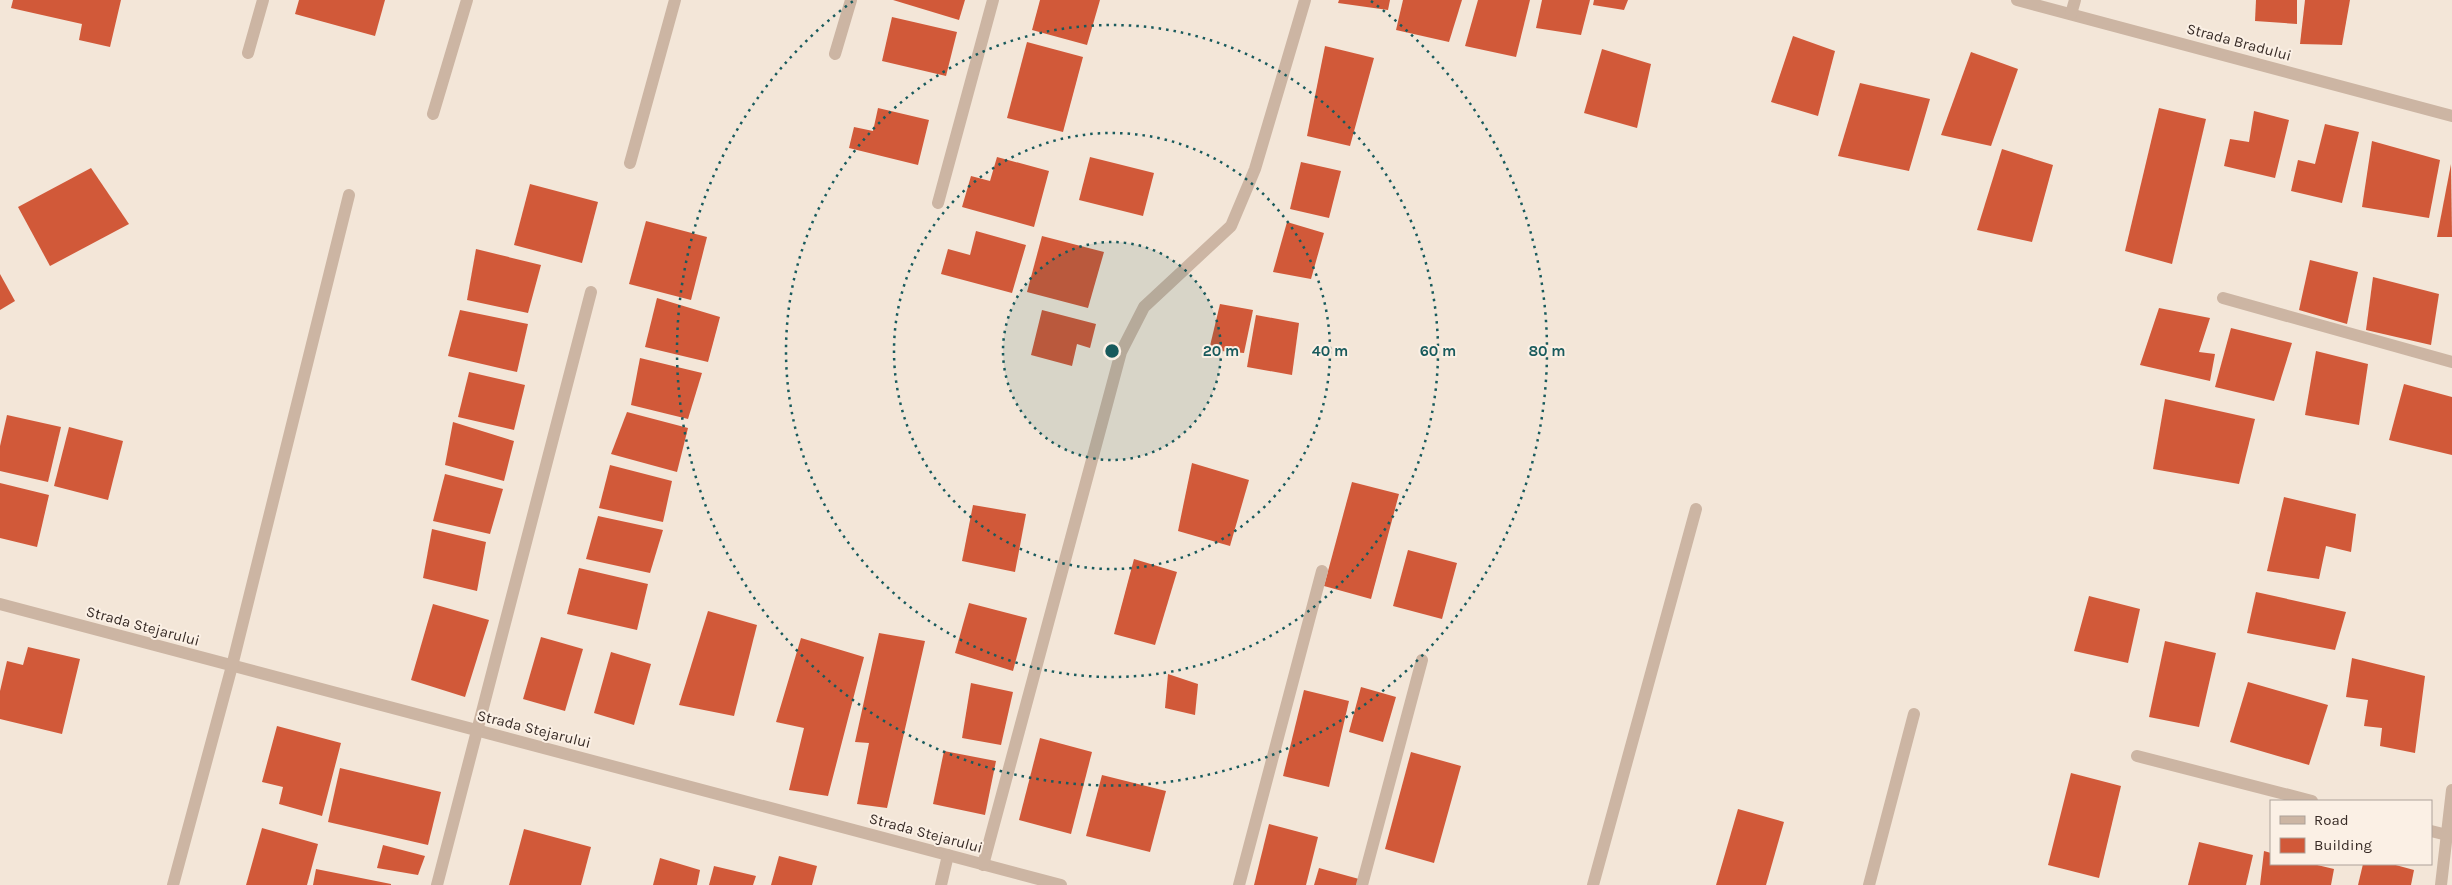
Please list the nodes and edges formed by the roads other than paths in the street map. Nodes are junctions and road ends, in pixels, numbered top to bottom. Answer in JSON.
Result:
{"nodes":[{"id":1,"x":263,"y":0,"type":"edge"},
{"id":2,"x":467,"y":0,"type":"edge"},
{"id":3,"x":675,"y":0,"type":"edge"},
{"id":4,"x":851,"y":0,"type":"edge"},
{"id":5,"x":994,"y":0,"type":"edge"},
{"id":6,"x":1305,"y":0,"type":"edge"},
{"id":7,"x":2018,"y":0,"type":"edge"},
{"id":8,"x":2075,"y":0,"type":"edge"},
{"id":9,"x":2071,"y":14,"type":"junction"},
{"id":10,"x":248,"y":53,"type":"dead end"},
{"id":11,"x":835,"y":54,"type":"dead end"},
{"id":12,"x":433,"y":114,"type":"dead end"},
{"id":13,"x":2452,"y":116,"type":"edge"},
{"id":14,"x":630,"y":163,"type":"dead end"},
{"id":15,"x":348,"y":194,"type":"dead end"},
{"id":16,"x":938,"y":203,"type":"dead end"},
{"id":17,"x":590,"y":292,"type":"dead end"},
{"id":18,"x":2223,"y":298,"type":"dead end"},
{"id":19,"x":2452,"y":362,"type":"edge"},
{"id":20,"x":1696,"y":509,"type":"dead end"},
{"id":21,"x":1322,"y":571,"type":"dead end"},
{"id":22,"x":0,"y":604,"type":"edge"},
{"id":23,"x":1422,"y":660,"type":"dead end"},
{"id":24,"x":232,"y":666,"type":"junction"},
{"id":25,"x":1914,"y":714,"type":"dead end"},
{"id":26,"x":478,"y":732,"type":"junction"},
{"id":27,"x":2137,"y":756,"type":"dead end"},
{"id":28,"x":2452,"y":790,"type":"edge"},
{"id":29,"x":2308,"y":800,"type":"edge"},
{"id":30,"x":2432,"y":831,"type":"edge"},
{"id":31,"x":2447,"y":835,"type":"junction"},
{"id":32,"x":948,"y":855,"type":"junction"},
{"id":33,"x":983,"y":865,"type":"junction"},
{"id":34,"x":173,"y":885,"type":"edge"},
{"id":35,"x":437,"y":885,"type":"edge"},
{"id":36,"x":941,"y":885,"type":"edge"},
{"id":37,"x":1061,"y":885,"type":"edge"},
{"id":38,"x":1239,"y":885,"type":"edge"},
{"id":39,"x":1362,"y":885,"type":"edge"},
{"id":40,"x":1593,"y":885,"type":"edge"},
{"id":41,"x":1870,"y":885,"type":"edge"},
{"id":42,"x":2441,"y":885,"type":"edge"}],
"edges":[{"from":1,"to":10,"type":"street"},
{"from":2,"to":12,"type":"street"},
{"from":3,"to":14,"type":"street"},
{"from":4,"to":11,"type":"street"},
{"from":5,"to":16,"type":"street"},
{"from":6,"to":33,"type":"street"},
{"from":7,"to":9,"type":"street","name":"Strada Bradului"},
{"from":8,"to":9,"type":"street"},
{"from":9,"to":13,"type":"street","name":"Strada Bradului"},
{"from":15,"to":24,"type":"street"},
{"from":17,"to":26,"type":"street"},
{"from":18,"to":19,"type":"street"},
{"from":20,"to":40,"type":"street"},
{"from":21,"to":38,"type":"street"},
{"from":22,"to":24,"type":"street","name":"Strada Stejarului"},
{"from":23,"to":39,"type":"street"},
{"from":24,"to":26,"type":"street","name":"Strada Stejarului"},
{"from":24,"to":34,"type":"street"},
{"from":25,"to":41,"type":"street"},
{"from":26,"to":32,"type":"street","name":"Strada Stejarului"},
{"from":26,"to":35,"type":"street"},
{"from":27,"to":29,"type":"street"},
{"from":28,"to":31,"type":"street"},
{"from":30,"to":31,"type":"street"},
{"from":31,"to":42,"type":"street"},
{"from":32,"to":33,"type":"street","name":"Strada Stejarului"},
{"from":32,"to":36,"type":"street"},
{"from":33,"to":37,"type":"street","name":"Strada Stejarului"}]}
